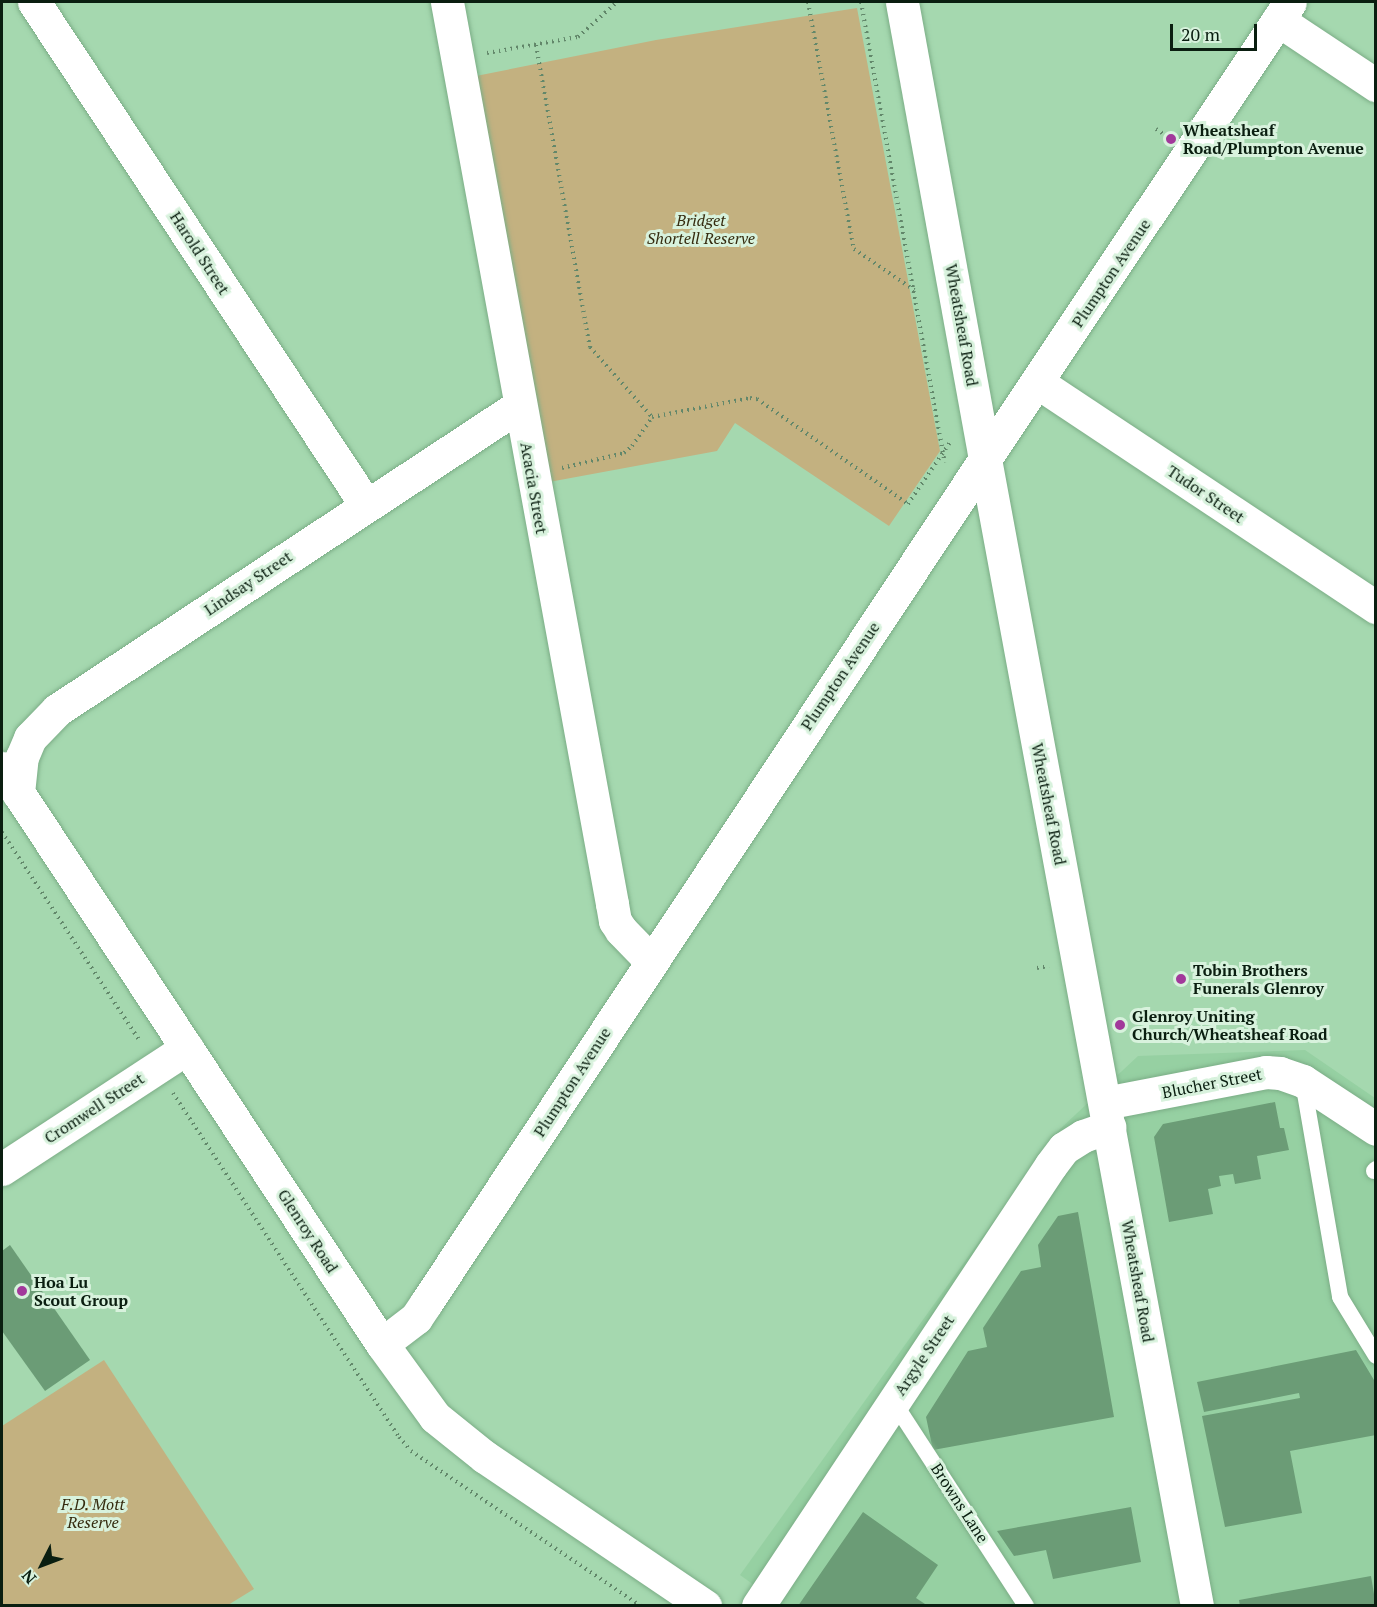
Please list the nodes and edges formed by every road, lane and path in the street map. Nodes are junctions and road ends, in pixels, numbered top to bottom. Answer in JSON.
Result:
{"nodes":[{"id":1,"x":34,"y":2,"type":"edge"},
{"id":2,"x":447,"y":2,"type":"edge"},
{"id":3,"x":617,"y":2,"type":"edge"},
{"id":4,"x":808,"y":2,"type":"edge"},
{"id":5,"x":861,"y":2,"type":"edge"},
{"id":6,"x":902,"y":2,"type":"edge"},
{"id":7,"x":1284,"y":10,"type":"edge"},
{"id":8,"x":536,"y":45,"type":"junction"},
{"id":9,"x":457,"y":59,"type":"junction"},
{"id":10,"x":1376,"y":85,"type":"edge"},
{"id":11,"x":914,"y":290,"type":"junction"},
{"id":12,"x":1037,"y":382,"type":"junction"},
{"id":13,"x":976,"y":404,"type":"junction"},
{"id":14,"x":519,"y":405,"type":"junction"},
{"id":15,"x":652,"y":417,"type":"junction"},
{"id":16,"x":942,"y":453,"type":"junction"},
{"id":17,"x":985,"y":459,"type":"junction"},
{"id":18,"x":533,"y":483,"type":"junction"},
{"id":19,"x":366,"y":505,"type":"junction"},
{"id":20,"x":1376,"y":607,"type":"edge"},
{"id":21,"x":10,"y":780,"type":"edge"},
{"id":22,"x":651,"y":961,"type":"junction"},
{"id":23,"x":1050,"y":966,"type":"dead end"},
{"id":24,"x":1037,"y":968,"type":"dead end"},
{"id":25,"x":187,"y":1048,"type":"junction"},
{"id":26,"x":1302,"y":1081,"type":"junction"},
{"id":27,"x":1107,"y":1115,"type":"junction"},
{"id":28,"x":1376,"y":1129,"type":"edge"},
{"id":29,"x":2,"y":1169,"type":"edge"},
{"id":30,"x":382,"y":1344,"type":"junction"},
{"id":31,"x":1376,"y":1356,"type":"edge"},
{"id":32,"x":893,"y":1401,"type":"junction"},
{"id":33,"x":705,"y":1605,"type":"edge"},
{"id":34,"x":758,"y":1605,"type":"edge"},
{"id":35,"x":1026,"y":1605,"type":"edge"},
{"id":36,"x":1197,"y":1605,"type":"edge"}],
"edges":[{"from":1,"to":19,"type":"street","name":"Harold Street"},
{"from":2,"to":9,"type":"street","name":"Acacia Street"},
{"from":3,"to":8,"type":"path"},
{"from":4,"to":11,"type":"path"},
{"from":5,"to":11,"type":"path"},
{"from":6,"to":13,"type":"street","name":"Wheatsheaf Road"},
{"from":7,"to":10,"type":"street"},
{"from":7,"to":12,"type":"street","name":"Plumpton Avenue"},
{"from":8,"to":9,"type":"path"},
{"from":8,"to":15,"type":"path"},
{"from":9,"to":14,"type":"street","name":"Acacia Street"},
{"from":11,"to":16,"type":"path"},
{"from":12,"to":17,"type":"street","name":"Plumpton Avenue"},
{"from":12,"to":20,"type":"street","name":"Tudor Street"},
{"from":13,"to":16,"type":"path"},
{"from":13,"to":17,"type":"street","name":"Wheatsheaf Road"},
{"from":14,"to":18,"type":"street","name":"Acacia Street"},
{"from":14,"to":19,"type":"street","name":"Lindsay Street"},
{"from":15,"to":16,"type":"path"},
{"from":15,"to":18,"type":"path"},
{"from":17,"to":22,"type":"street","name":"Plumpton Avenue"},
{"from":17,"to":27,"type":"street","name":"Wheatsheaf Road"},
{"from":18,"to":22,"type":"street","name":"Acacia Street"},
{"from":19,"to":21,"type":"street","name":"Lindsay Street"},
{"from":21,"to":25,"type":"street","name":"Glenroy Road"},
{"from":22,"to":30,"type":"street","name":"Plumpton Avenue"},
{"from":23,"to":24,"type":"path"},
{"from":25,"to":29,"type":"street","name":"Cromwell Street"},
{"from":25,"to":30,"type":"street","name":"Glenroy Road"},
{"from":26,"to":27,"type":"street","name":"Blucher Street"},
{"from":26,"to":28,"type":"street","name":"Blucher Street"},
{"from":26,"to":31,"type":"lane"},
{"from":27,"to":32,"type":"street","name":"Argyle Street"},
{"from":27,"to":36,"type":"street","name":"Wheatsheaf Road"},
{"from":30,"to":33,"type":"street","name":"Glenroy Road"},
{"from":32,"to":34,"type":"street","name":"Argyle Street"},
{"from":32,"to":35,"type":"lane","name":"Browns Lane"}]}
